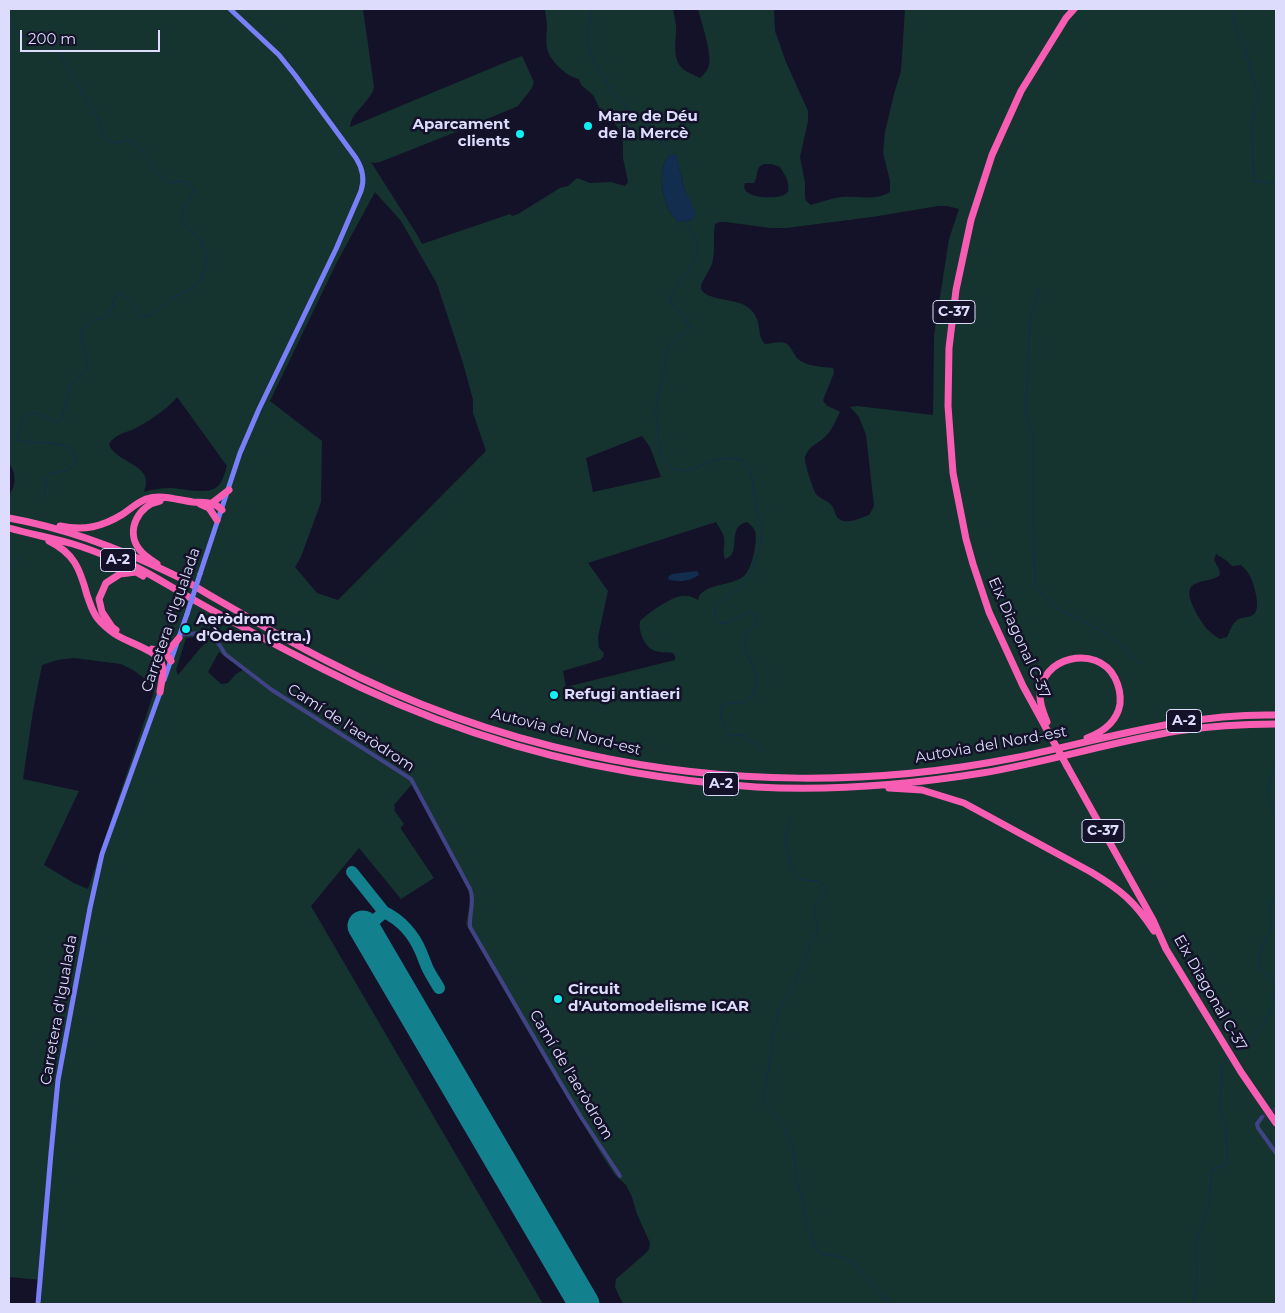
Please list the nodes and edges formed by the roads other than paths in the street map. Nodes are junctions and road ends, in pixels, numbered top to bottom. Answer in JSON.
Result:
{"nodes":[{"id":1,"x":230,"y":9,"type":"edge"},
{"id":2,"x":1074,"y":9,"type":"edge"},
{"id":3,"x":229,"y":490,"type":"junction"},
{"id":4,"x":173,"y":498,"type":"junction"},
{"id":5,"x":210,"y":505,"type":"junction"},
{"id":6,"x":222,"y":510,"type":"junction"},
{"id":7,"x":9,"y":514,"type":"edge"},
{"id":8,"x":9,"y":518,"type":"edge"},
{"id":9,"x":217,"y":520,"type":"junction"},
{"id":10,"x":9,"y":528,"type":"edge"},
{"id":11,"x":35,"y":535,"type":"junction"},
{"id":12,"x":172,"y":574,"type":"junction"},
{"id":13,"x":195,"y":601,"type":"junction"},
{"id":14,"x":180,"y":636,"type":"junction"},
{"id":15,"x":160,"y":656,"type":"junction"},
{"id":16,"x":171,"y":661,"type":"junction"},
{"id":17,"x":160,"y":692,"type":"junction"},
{"id":18,"x":1276,"y":715,"type":"edge"},
{"id":19,"x":1276,"y":724,"type":"edge"},
{"id":20,"x":1051,"y":737,"type":"junction"},
{"id":21,"x":1014,"y":758,"type":"junction"},
{"id":22,"x":866,"y":787,"type":"junction"},
{"id":23,"x":1166,"y":949,"type":"junction"},
{"id":24,"x":1262,"y":1117,"type":"dead end"},
{"id":25,"x":1276,"y":1123,"type":"edge"},
{"id":26,"x":1276,"y":1153,"type":"edge"},
{"id":27,"x":620,"y":1176,"type":"dead end"},
{"id":28,"x":38,"y":1304,"type":"edge"}],
"edges":[{"from":1,"to":3,"type":"street","name":"Carretera d'Igualada"},
{"from":2,"to":20,"type":"highway","name":"Eix Diagonal C-37","number":"C-37"},
{"from":3,"to":5,"type":"highway"},
{"from":3,"to":6,"type":"street","name":"Carretera d'Igualada"},
{"from":4,"to":5,"type":"highway"},
{"from":4,"to":7,"type":"highway"},
{"from":4,"to":12,"type":"highway"},
{"from":5,"to":6,"type":"highway"},
{"from":5,"to":9,"type":"highway"},
{"from":6,"to":9,"type":"street","name":"Carretera d'Igualada"},
{"from":8,"to":12,"type":"highway","name":"Autovia del Nord-est","number":"A-2"},
{"from":9,"to":14,"type":"street","name":"Carretera d'Igualada","bridge":true},
{"from":10,"to":11,"type":"highway","name":"Autovia del Nord-est","number":"A-2"},
{"from":11,"to":13,"type":"highway","name":"Autovia del Nord-est","number":"A-2"},
{"from":11,"to":15,"type":"highway"},
{"from":12,"to":21,"type":"highway","name":"Autovia del Nord-est","number":"A-2"},
{"from":13,"to":15,"type":"highway"},
{"from":13,"to":22,"type":"highway","name":"Autovia del Nord-est","number":"A-2"},
{"from":14,"to":15,"type":"highway"},
{"from":14,"to":16,"type":"street","name":"Carretera d'Igualada"},
{"from":14,"to":27,"type":"street","name":"Camí de l'aeròdrom"},
{"from":15,"to":16,"type":"highway"},
{"from":15,"to":17,"type":"highway"},
{"from":16,"to":17,"type":"street","name":"Carretera d'Igualada"},
{"from":17,"to":28,"type":"street","name":"Carretera d'Igualada"},
{"from":18,"to":21,"type":"highway","name":"Autovia del Nord-est","number":"A-2"},
{"from":19,"to":22,"type":"highway","name":"Autovia del Nord-est","number":"A-2"},
{"from":20,"to":21,"type":"highway"},
{"from":20,"to":23,"type":"highway","name":"Eix Diagonal C-37","number":"C-37","bridge":true},
{"from":22,"to":23,"type":"highway"},
{"from":23,"to":25,"type":"highway","name":"Eix Diagonal C-37","number":"C-37"},
{"from":24,"to":26,"type":"street"}]}
